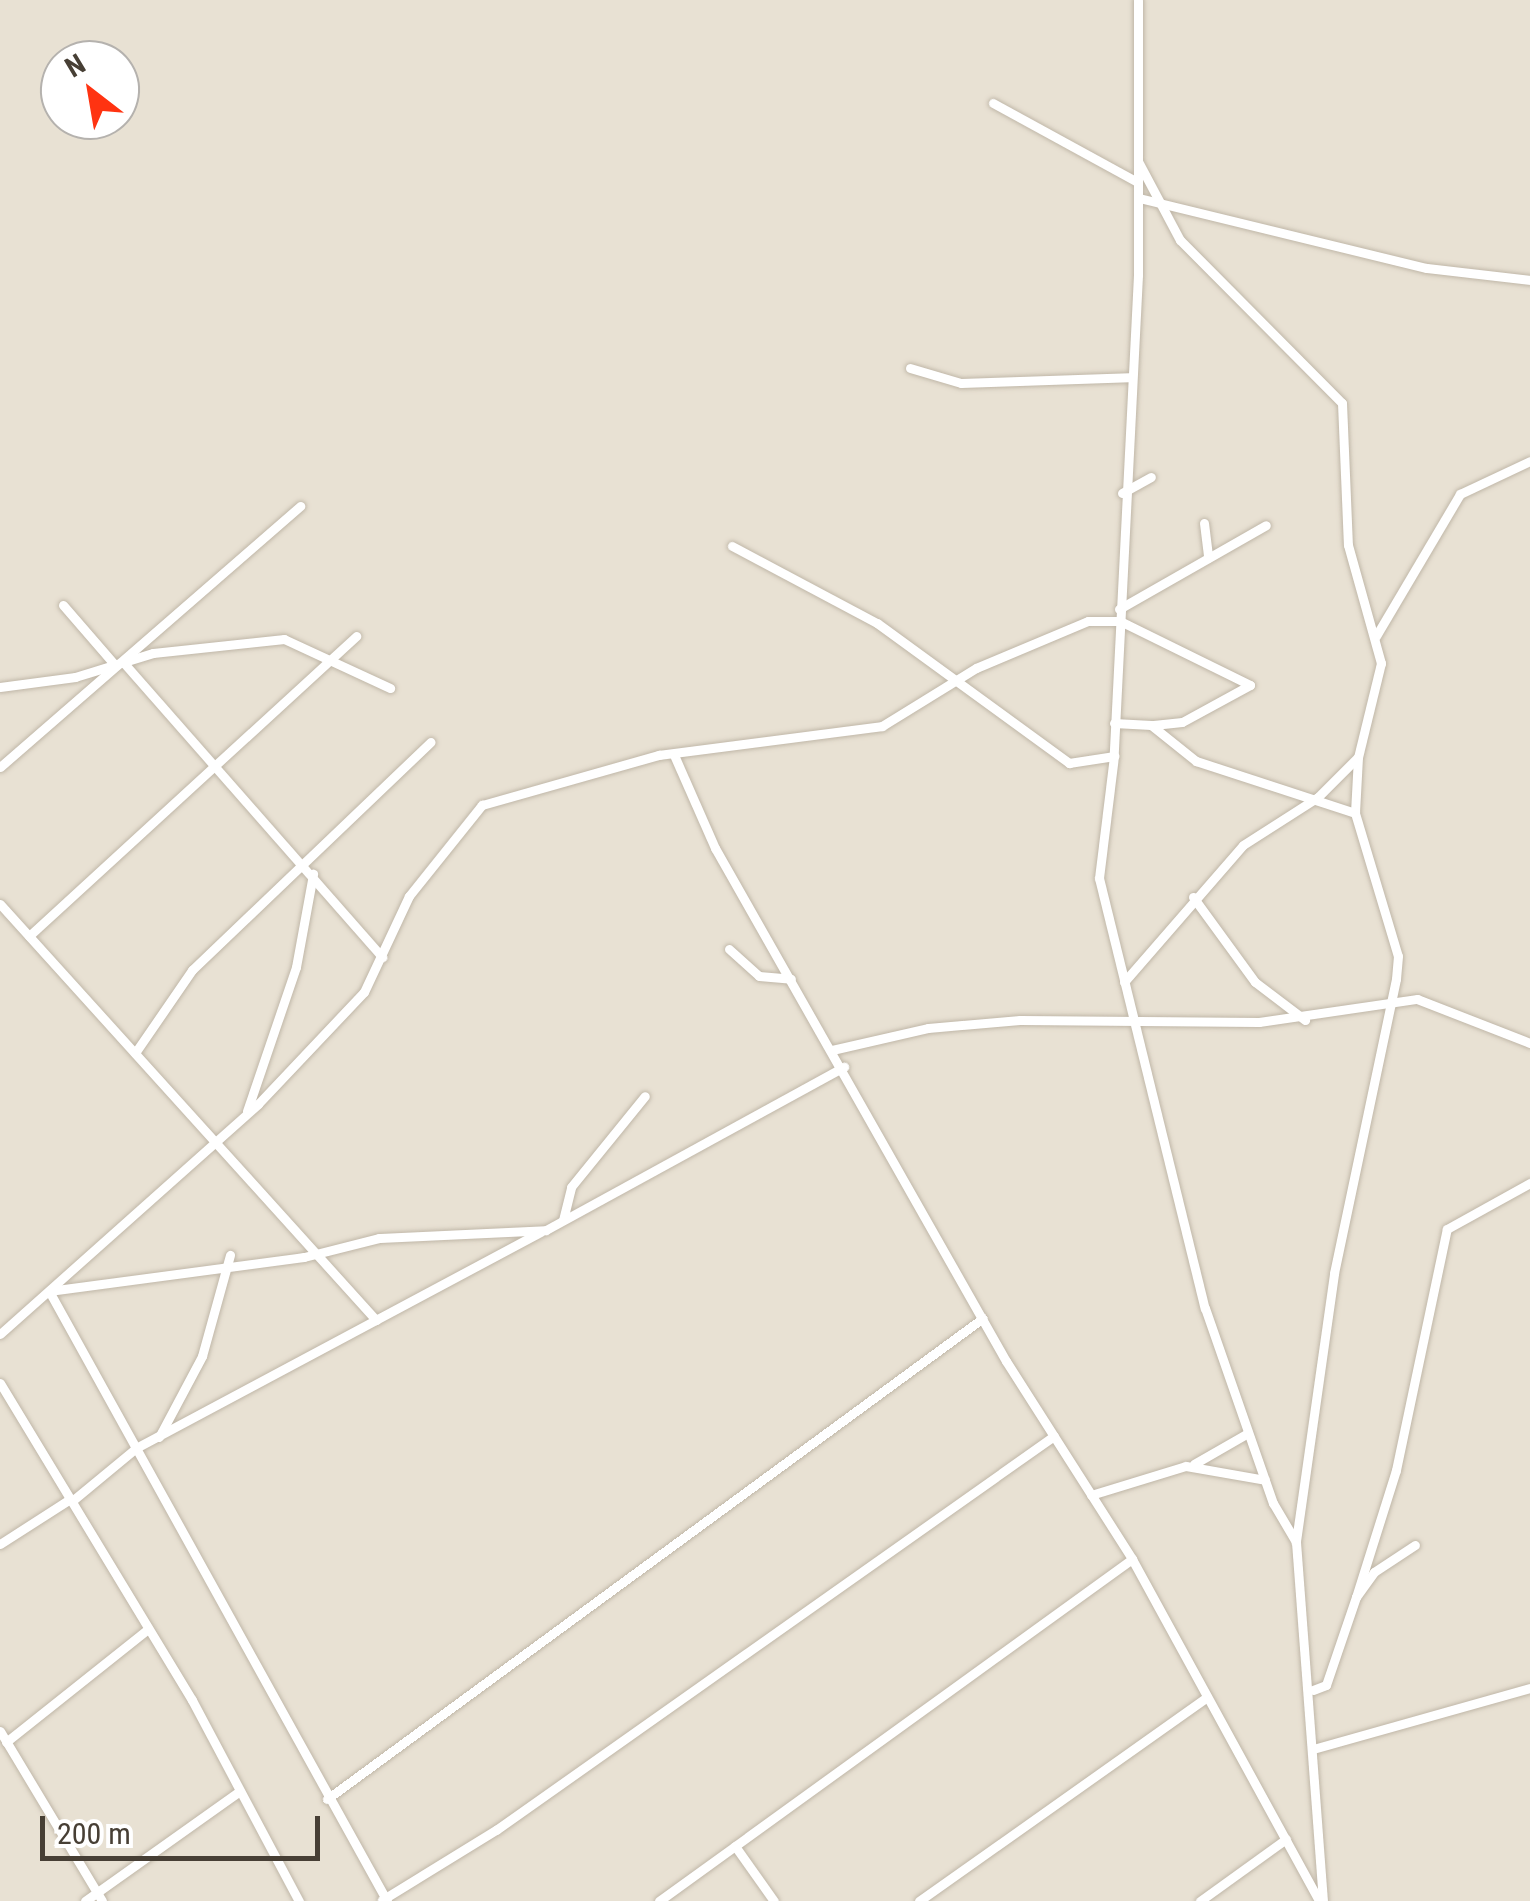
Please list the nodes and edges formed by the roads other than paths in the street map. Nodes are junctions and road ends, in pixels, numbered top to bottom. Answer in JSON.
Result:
{"nodes":[{"id":1,"x":1138,"y":0,"type":"edge"},
{"id":2,"x":993,"y":103,"type":"dead end"},
{"id":3,"x":1139,"y":162,"type":"junction"},
{"id":4,"x":1137,"y":182,"type":"junction"},
{"id":5,"x":1139,"y":198,"type":"junction"},
{"id":6,"x":1155,"y":199,"type":"junction"},
{"id":7,"x":1530,"y":280,"type":"edge"},
{"id":8,"x":910,"y":368,"type":"dead end"},
{"id":9,"x":1129,"y":377,"type":"junction"},
{"id":10,"x":1530,"y":461,"type":"edge"},
{"id":11,"x":1152,"y":478,"type":"dead end"},
{"id":12,"x":1122,"y":493,"type":"junction"},
{"id":13,"x":300,"y":506,"type":"dead end"},
{"id":14,"x":1204,"y":523,"type":"dead end"},
{"id":15,"x":1266,"y":525,"type":"dead end"},
{"id":16,"x":732,"y":546,"type":"dead end"},
{"id":17,"x":1208,"y":558,"type":"junction"},
{"id":18,"x":63,"y":606,"type":"dead end"},
{"id":19,"x":1119,"y":609,"type":"junction"},
{"id":20,"x":1120,"y":621,"type":"junction"},
{"id":21,"x":356,"y":636,"type":"dead end"},
{"id":22,"x":1376,"y":636,"type":"junction"},
{"id":23,"x":334,"y":656,"type":"junction"},
{"id":24,"x":119,"y":663,"type":"junction"},
{"id":25,"x":954,"y":679,"type":"junction"},
{"id":26,"x":0,"y":688,"type":"edge"},
{"id":27,"x":390,"y":688,"type":"dead end"},
{"id":28,"x":1114,"y":723,"type":"junction"},
{"id":29,"x":1151,"y":726,"type":"junction"},
{"id":30,"x":431,"y":742,"type":"dead end"},
{"id":31,"x":674,"y":755,"type":"junction"},
{"id":32,"x":1114,"y":756,"type":"junction"},
{"id":33,"x":1358,"y":757,"type":"junction"},
{"id":34,"x":0,"y":767,"type":"edge"},
{"id":35,"x":216,"y":767,"type":"junction"},
{"id":36,"x":1318,"y":798,"type":"junction"},
{"id":37,"x":1356,"y":813,"type":"junction"},
{"id":38,"x":304,"y":864,"type":"junction"},
{"id":39,"x":313,"y":874,"type":"junction"},
{"id":40,"x":1193,"y":898,"type":"junction"},
{"id":41,"x":0,"y":904,"type":"edge"},
{"id":42,"x":29,"y":936,"type":"junction"},
{"id":43,"x":729,"y":949,"type":"dead end"},
{"id":44,"x":382,"y":957,"type":"junction"},
{"id":45,"x":791,"y":979,"type":"junction"},
{"id":46,"x":1124,"y":982,"type":"junction"},
{"id":47,"x":1393,"y":1003,"type":"junction"},
{"id":48,"x":1133,"y":1018,"type":"junction"},
{"id":49,"x":1305,"y":1020,"type":"junction"},
{"id":50,"x":1530,"y":1042,"type":"edge"},
{"id":51,"x":832,"y":1050,"type":"junction"},
{"id":52,"x":135,"y":1053,"type":"junction"},
{"id":53,"x":844,"y":1068,"type":"junction"},
{"id":54,"x":645,"y":1096,"type":"dead end"},
{"id":55,"x":245,"y":1116,"type":"junction"},
{"id":56,"x":215,"y":1142,"type":"junction"},
{"id":57,"x":1530,"y":1184,"type":"edge"},
{"id":58,"x":563,"y":1220,"type":"junction"},
{"id":59,"x":546,"y":1230,"type":"junction"},
{"id":60,"x":315,"y":1255,"type":"junction"},
{"id":61,"x":229,"y":1258,"type":"junction"},
{"id":62,"x":48,"y":1291,"type":"junction"},
{"id":63,"x":983,"y":1318,"type":"junction"},
{"id":64,"x":376,"y":1320,"type":"junction"},
{"id":65,"x":0,"y":1334,"type":"edge"},
{"id":66,"x":0,"y":1383,"type":"edge"},
{"id":67,"x":1248,"y":1433,"type":"junction"},
{"id":68,"x":1054,"y":1436,"type":"junction"},
{"id":69,"x":158,"y":1440,"type":"junction"},
{"id":70,"x":136,"y":1448,"type":"junction"},
{"id":71,"x":1186,"y":1466,"type":"junction"},
{"id":72,"x":1265,"y":1480,"type":"junction"},
{"id":73,"x":1091,"y":1495,"type":"junction"},
{"id":74,"x":71,"y":1500,"type":"junction"},
{"id":75,"x":1296,"y":1542,"type":"junction"},
{"id":76,"x":0,"y":1544,"type":"edge"},
{"id":77,"x":1415,"y":1545,"type":"dead end"},
{"id":78,"x":1132,"y":1559,"type":"junction"},
{"id":79,"x":1356,"y":1597,"type":"junction"},
{"id":80,"x":148,"y":1628,"type":"junction"},
{"id":81,"x":1530,"y":1688,"type":"edge"},
{"id":82,"x":1313,"y":1690,"type":"junction"},
{"id":83,"x":1207,"y":1697,"type":"junction"},
{"id":84,"x":2,"y":1737,"type":"edge"},
{"id":85,"x":1313,"y":1749,"type":"junction"},
{"id":86,"x":236,"y":1792,"type":"junction"},
{"id":87,"x":327,"y":1798,"type":"junction"},
{"id":88,"x":1286,"y":1839,"type":"junction"},
{"id":89,"x":735,"y":1846,"type":"junction"},
{"id":90,"x":99,"y":1897,"type":"edge"},
{"id":91,"x":384,"y":1900,"type":"edge"},
{"id":92,"x":85,"y":1901,"type":"edge"},
{"id":93,"x":300,"y":1901,"type":"edge"},
{"id":94,"x":659,"y":1901,"type":"edge"},
{"id":95,"x":774,"y":1901,"type":"edge"},
{"id":96,"x":919,"y":1901,"type":"edge"},
{"id":97,"x":1200,"y":1901,"type":"edge"},
{"id":98,"x":1321,"y":1901,"type":"edge"}],
"edges":[{"from":1,"to":3,"type":"street"},
{"from":2,"to":4,"type":"street"},
{"from":3,"to":4,"type":"street"},
{"from":3,"to":6,"type":"street"},
{"from":4,"to":5,"type":"street"},
{"from":5,"to":6,"type":"street"},
{"from":5,"to":9,"type":"street"},
{"from":6,"to":7,"type":"street"},
{"from":6,"to":22,"type":"street"},
{"from":8,"to":9,"type":"street"},
{"from":9,"to":12,"type":"street"},
{"from":10,"to":22,"type":"street"},
{"from":11,"to":12,"type":"street"},
{"from":12,"to":19,"type":"street"},
{"from":13,"to":24,"type":"street"},
{"from":14,"to":17,"type":"street"},
{"from":15,"to":17,"type":"street"},
{"from":16,"to":25,"type":"street"},
{"from":17,"to":19,"type":"street"},
{"from":18,"to":24,"type":"street"},
{"from":19,"to":20,"type":"street"},
{"from":20,"to":25,"type":"street"},
{"from":20,"to":28,"type":"street"},
{"from":20,"to":29,"type":"street"},
{"from":21,"to":23,"type":"street"},
{"from":22,"to":33,"type":"street"},
{"from":23,"to":24,"type":"street"},
{"from":23,"to":27,"type":"street"},
{"from":23,"to":35,"type":"street"},
{"from":24,"to":26,"type":"street"},
{"from":24,"to":34,"type":"street"},
{"from":24,"to":35,"type":"street"},
{"from":25,"to":31,"type":"street"},
{"from":25,"to":32,"type":"street"},
{"from":28,"to":29,"type":"street"},
{"from":28,"to":32,"type":"street"},
{"from":29,"to":36,"type":"street"},
{"from":30,"to":38,"type":"street"},
{"from":31,"to":44,"type":"street"},
{"from":31,"to":45,"type":"street"},
{"from":32,"to":46,"type":"street"},
{"from":33,"to":36,"type":"street"},
{"from":33,"to":37,"type":"street"},
{"from":35,"to":38,"type":"street"},
{"from":35,"to":42,"type":"street"},
{"from":36,"to":37,"type":"street"},
{"from":36,"to":40,"type":"street"},
{"from":37,"to":47,"type":"street"},
{"from":38,"to":39,"type":"street"},
{"from":38,"to":52,"type":"street"},
{"from":39,"to":44,"type":"street"},
{"from":39,"to":55,"type":"street"},
{"from":40,"to":46,"type":"street"},
{"from":40,"to":49,"type":"street"},
{"from":41,"to":42,"type":"street"},
{"from":42,"to":52,"type":"street"},
{"from":43,"to":45,"type":"street"},
{"from":44,"to":55,"type":"street"},
{"from":45,"to":51,"type":"street"},
{"from":46,"to":48,"type":"street"},
{"from":47,"to":49,"type":"street"},
{"from":47,"to":50,"type":"street"},
{"from":47,"to":75,"type":"street"},
{"from":48,"to":49,"type":"street"},
{"from":48,"to":51,"type":"street"},
{"from":48,"to":67,"type":"street"},
{"from":51,"to":53,"type":"street"},
{"from":52,"to":56,"type":"street"},
{"from":53,"to":58,"type":"street"},
{"from":53,"to":63,"type":"street"},
{"from":54,"to":58,"type":"street"},
{"from":55,"to":56,"type":"street"},
{"from":56,"to":60,"type":"street"},
{"from":56,"to":62,"type":"street"},
{"from":57,"to":79,"type":"street"},
{"from":58,"to":59,"type":"street"},
{"from":59,"to":60,"type":"street"},
{"from":59,"to":64,"type":"street"},
{"from":60,"to":61,"type":"street"},
{"from":60,"to":64,"type":"street"},
{"from":61,"to":62,"type":"street"},
{"from":61,"to":69,"type":"street"},
{"from":62,"to":65,"type":"street"},
{"from":62,"to":70,"type":"street"},
{"from":63,"to":68,"type":"street"},
{"from":63,"to":87,"type":"street"},
{"from":64,"to":69,"type":"street"},
{"from":66,"to":74,"type":"street"},
{"from":67,"to":71,"type":"street"},
{"from":67,"to":72,"type":"street"},
{"from":68,"to":73,"type":"street"},
{"from":68,"to":91,"type":"street"},
{"from":69,"to":70,"type":"street"},
{"from":70,"to":74,"type":"street"},
{"from":70,"to":87,"type":"street"},
{"from":71,"to":72,"type":"street"},
{"from":71,"to":73,"type":"street"},
{"from":72,"to":75,"type":"street"},
{"from":73,"to":78,"type":"street"},
{"from":74,"to":76,"type":"street"},
{"from":74,"to":80,"type":"street"},
{"from":75,"to":82,"type":"street"},
{"from":77,"to":79,"type":"street"},
{"from":78,"to":83,"type":"street"},
{"from":78,"to":89,"type":"street"},
{"from":79,"to":82,"type":"street"},
{"from":80,"to":84,"type":"street"},
{"from":80,"to":86,"type":"street"},
{"from":81,"to":85,"type":"street"},
{"from":82,"to":85,"type":"street"},
{"from":83,"to":88,"type":"street"},
{"from":83,"to":96,"type":"street"},
{"from":84,"to":90,"type":"street"},
{"from":85,"to":98,"type":"street"},
{"from":86,"to":90,"type":"street"},
{"from":86,"to":93,"type":"street"},
{"from":87,"to":91,"type":"street"},
{"from":88,"to":97,"type":"street"},
{"from":88,"to":98,"type":"street"},
{"from":89,"to":94,"type":"street"},
{"from":89,"to":95,"type":"street"},
{"from":90,"to":92,"type":"street"}]}
